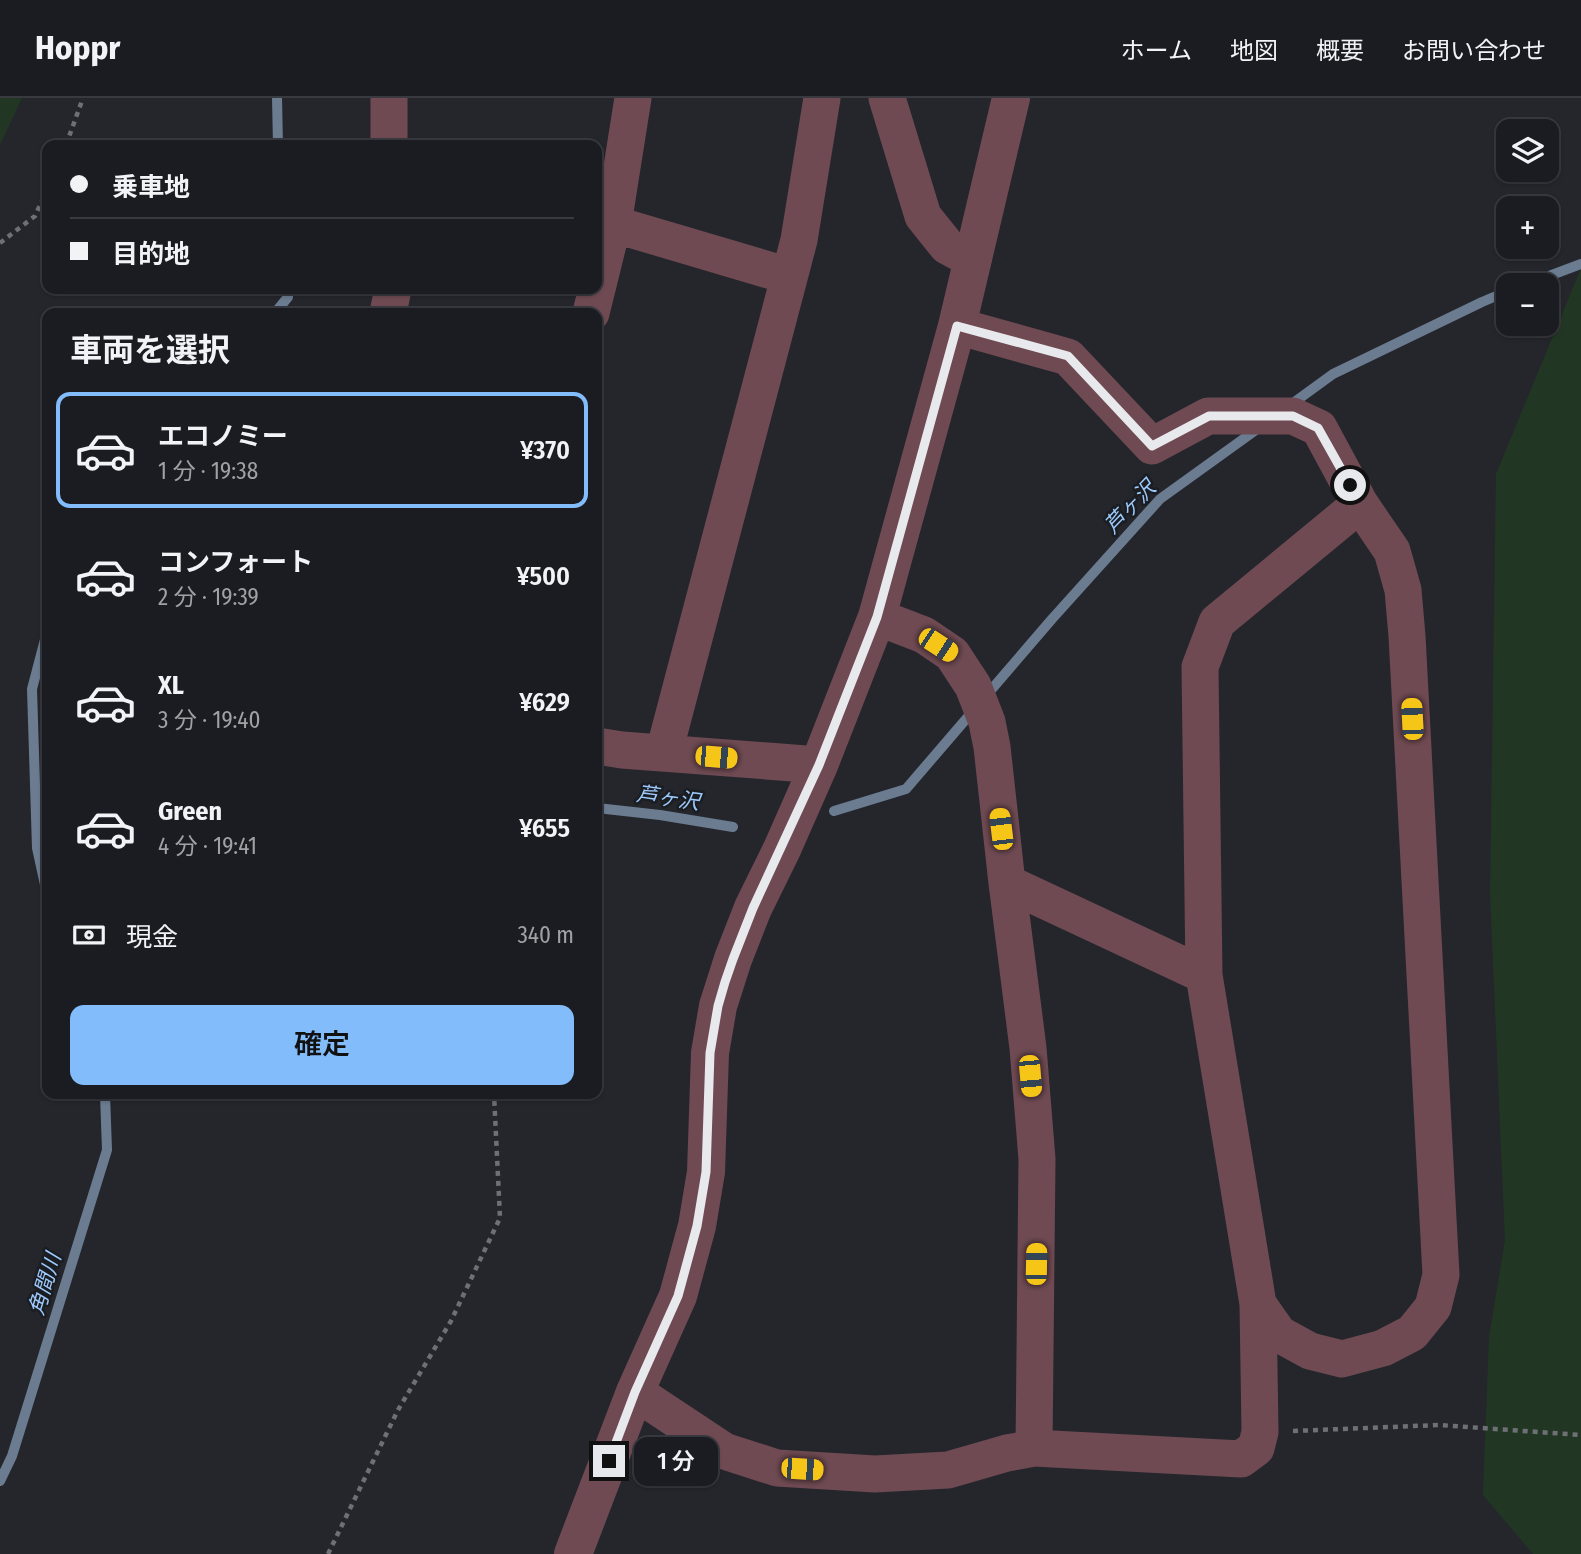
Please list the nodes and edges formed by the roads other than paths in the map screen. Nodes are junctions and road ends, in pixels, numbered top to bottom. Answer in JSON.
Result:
{"nodes":[{"id":1,"x":389,"y":98,"type":"edge"},
{"id":2,"x":633,"y":98,"type":"edge"},
{"id":3,"x":822,"y":98,"type":"edge"},
{"id":4,"x":887,"y":98,"type":"edge"},
{"id":5,"x":1011,"y":98,"type":"edge"},
{"id":6,"x":389,"y":140,"type":"edge"},
{"id":7,"x":605,"y":222,"type":"edge"},
{"id":8,"x":602,"y":243,"type":"edge"},
{"id":9,"x":973,"y":260,"type":"junction"},
{"id":10,"x":789,"y":276,"type":"junction"},
{"id":11,"x":957,"y":326,"type":"junction"},
{"id":12,"x":1360,"y":504,"type":"junction"},
{"id":13,"x":877,"y":617,"type":"junction"},
{"id":14,"x":602,"y":747,"type":"edge"},
{"id":15,"x":664,"y":752,"type":"junction"},
{"id":16,"x":819,"y":765,"type":"junction"},
{"id":17,"x":1007,"y":883,"type":"junction"},
{"id":18,"x":1204,"y":975,"type":"junction"},
{"id":19,"x":1258,"y":1304,"type":"junction"},
{"id":20,"x":635,"y":1392,"type":"junction"},
{"id":21,"x":1034,"y":1448,"type":"junction"},
{"id":22,"x":573,"y":1554,"type":"edge"}],
"edges":[{"from":1,"to":6,"type":"street"},
{"from":2,"to":7,"type":"street"},
{"from":3,"to":10,"type":"street"},
{"from":4,"to":9,"type":"street"},
{"from":5,"to":9,"type":"street"},
{"from":7,"to":8,"type":"street"},
{"from":7,"to":10,"type":"street"},
{"from":9,"to":11,"type":"street"},
{"from":10,"to":15,"type":"street"},
{"from":11,"to":12,"type":"street"},
{"from":11,"to":13,"type":"street"},
{"from":12,"to":18,"type":"street"},
{"from":12,"to":19,"type":"street"},
{"from":13,"to":16,"type":"street"},
{"from":13,"to":17,"type":"street"},
{"from":14,"to":15,"type":"street"},
{"from":15,"to":16,"type":"street"},
{"from":16,"to":20,"type":"street"},
{"from":17,"to":18,"type":"street"},
{"from":17,"to":21,"type":"street"},
{"from":18,"to":19,"type":"street"},
{"from":19,"to":21,"type":"street"},
{"from":20,"to":21,"type":"street"},
{"from":20,"to":22,"type":"street"}]}
